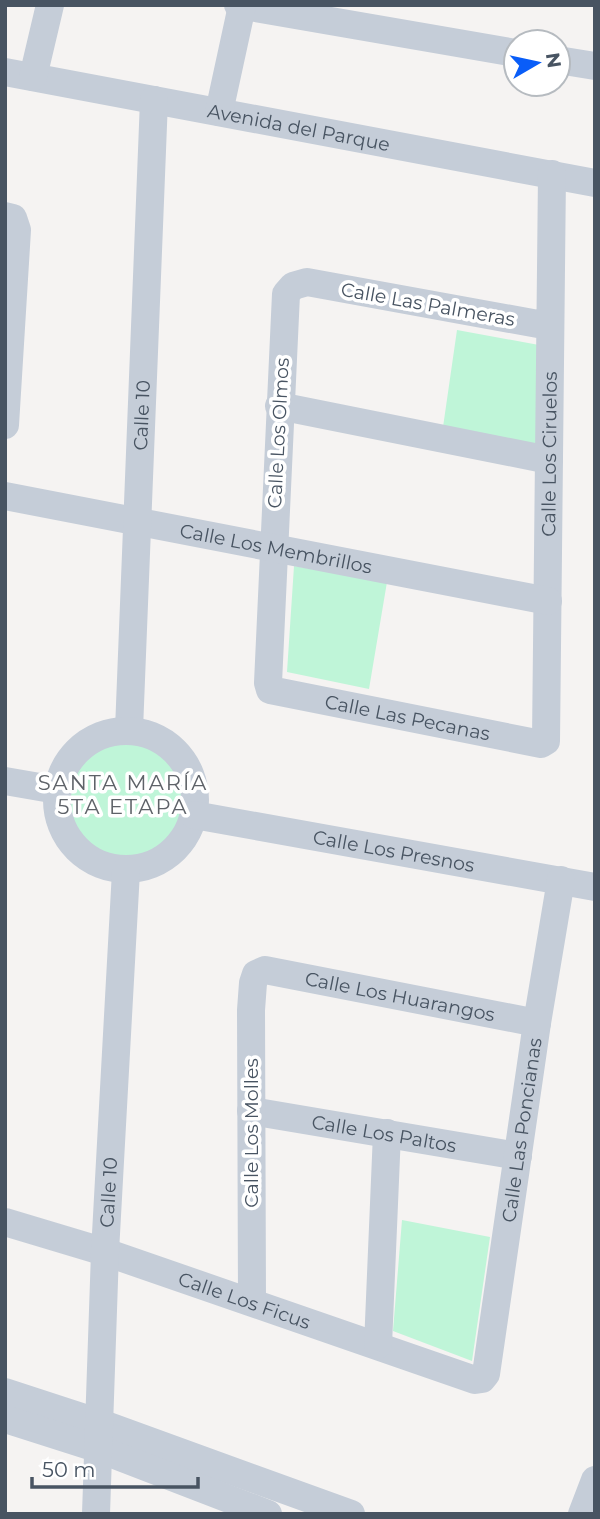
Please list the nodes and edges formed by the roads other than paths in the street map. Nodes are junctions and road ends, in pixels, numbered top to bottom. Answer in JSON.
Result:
{"nodes":[{"id":1,"x":50,"y":5,"type":"edge"},
{"id":2,"x":240,"y":6,"type":"edge"},
{"id":3,"x":502,"y":51,"type":"edge"},
{"id":4,"x":572,"y":62,"type":"edge"},
{"id":5,"x":595,"y":66,"type":"edge"},
{"id":6,"x":5,"y":72,"type":"edge"},
{"id":7,"x":33,"y":77,"type":"junction"},
{"id":8,"x":154,"y":100,"type":"junction"},
{"id":9,"x":219,"y":112,"type":"junction"},
{"id":10,"x":551,"y":174,"type":"junction"},
{"id":11,"x":595,"y":183,"type":"edge"},
{"id":12,"x":5,"y":216,"type":"edge"},
{"id":13,"x":307,"y":282,"type":"joint"},
{"id":14,"x":549,"y":326,"type":"junction"},
{"id":15,"x":8,"y":353,"type":"edge"},
{"id":16,"x":279,"y":406,"type":"junction"},
{"id":17,"x":5,"y":425,"type":"edge"},
{"id":18,"x":549,"y":460,"type":"junction"},
{"id":19,"x":5,"y":496,"type":"edge"},
{"id":20,"x":137,"y":520,"type":"junction"},
{"id":21,"x":273,"y":547,"type":"junction"},
{"id":22,"x":548,"y":601,"type":"junction"},
{"id":23,"x":268,"y":683,"type":"joint"},
{"id":24,"x":129,"y":730,"type":"junction"},
{"id":25,"x":548,"y":734,"type":"joint"},
{"id":26,"x":5,"y":781,"type":"edge"},
{"id":27,"x":57,"y":790,"type":"junction"},
{"id":28,"x":194,"y":815,"type":"junction"},
{"id":29,"x":127,"y":871,"type":"junction"},
{"id":30,"x":561,"y":880,"type":"junction"},
{"id":31,"x":595,"y":887,"type":"edge"},
{"id":32,"x":265,"y":970,"type":"joint"},
{"id":33,"x":537,"y":1023,"type":"junction"},
{"id":34,"x":251,"y":1111,"type":"junction"},
{"id":35,"x":387,"y":1133,"type":"junction"},
{"id":36,"x":518,"y":1156,"type":"junction"},
{"id":37,"x":5,"y":1222,"type":"edge"},
{"id":38,"x":105,"y":1252,"type":"junction"},
{"id":39,"x":251,"y":1302,"type":"junction"},
{"id":40,"x":378,"y":1345,"type":"junction"},
{"id":41,"x":482,"y":1379,"type":"joint"},
{"id":42,"x":101,"y":1381,"type":"junction"},
{"id":43,"x":5,"y":1392,"type":"edge"},
{"id":44,"x":62,"y":1411,"type":"junction"},
{"id":45,"x":5,"y":1419,"type":"edge"},
{"id":46,"x":99,"y":1436,"type":"junction"},
{"id":47,"x":595,"y":1480,"type":"edge"},
{"id":48,"x":96,"y":1514,"type":"edge"},
{"id":49,"x":268,"y":1514,"type":"edge"},
{"id":50,"x":351,"y":1514,"type":"edge"},
{"id":51,"x":582,"y":1514,"type":"edge"}],
"edges":[{"from":1,"to":7,"type":"street"},
{"from":2,"to":3,"type":"street"},
{"from":2,"to":9,"type":"street"},
{"from":4,"to":5,"type":"street"},
{"from":6,"to":7,"type":"street","name":"Avenida del Parque"},
{"from":7,"to":8,"type":"street","name":"Avenida del Parque"},
{"from":8,"to":9,"type":"street","name":"Avenida del Parque"},
{"from":8,"to":20,"type":"street","name":"Calle 10"},
{"from":9,"to":10,"type":"street","name":"Avenida del Parque"},
{"from":10,"to":11,"type":"street","name":"Avenida del Parque"},
{"from":10,"to":14,"type":"street","name":"Calle Los Ciruelos"},
{"from":12,"to":15,"type":"street"},
{"from":13,"to":14,"type":"street","name":"Calle Las Palmeras"},
{"from":13,"to":16,"type":"street","name":"Calle Los Olmos"},
{"from":14,"to":18,"type":"street","name":"Calle Los Ciruelos"},
{"from":15,"to":17,"type":"street"},
{"from":16,"to":18,"type":"street"},
{"from":16,"to":21,"type":"street","name":"Calle Los Olmos"},
{"from":18,"to":22,"type":"street","name":"Calle Los Ciruelos"},
{"from":19,"to":20,"type":"street","name":"Calle Los Membrillos"},
{"from":20,"to":21,"type":"street","name":"Calle Los Membrillos"},
{"from":20,"to":24,"type":"street","name":"Calle 10"},
{"from":21,"to":22,"type":"street","name":"Calle Los Membrillos"},
{"from":21,"to":23,"type":"street","name":"Calle Los Olmos"},
{"from":22,"to":25,"type":"street","name":"Calle Los Ciruelos"},
{"from":23,"to":25,"type":"street","name":"Calle Las Pecanas"},
{"from":24,"to":27,"type":"street"},
{"from":24,"to":28,"type":"street"},
{"from":26,"to":27,"type":"street"},
{"from":27,"to":29,"type":"street"},
{"from":28,"to":29,"type":"street"},
{"from":28,"to":30,"type":"street","name":"Calle Los Presnos"},
{"from":29,"to":38,"type":"street","name":"Calle 10"},
{"from":30,"to":31,"type":"street","name":"Calle Los Presnos"},
{"from":30,"to":33,"type":"street","name":"Calle Las Poncianas"},
{"from":32,"to":33,"type":"street","name":"Calle Los Huarangos"},
{"from":32,"to":34,"type":"street","name":"Calle Los Molles"},
{"from":33,"to":36,"type":"street","name":"Calle Las Poncianas"},
{"from":34,"to":35,"type":"street","name":"Calle Los Paltos"},
{"from":34,"to":39,"type":"street","name":"Calle Los Molles"},
{"from":35,"to":36,"type":"street","name":"Calle Los Paltos"},
{"from":35,"to":40,"type":"street"},
{"from":36,"to":41,"type":"street","name":"Calle Las Poncianas"},
{"from":37,"to":38,"type":"street","name":"Calle Los Ficus"},
{"from":38,"to":39,"type":"street","name":"Calle Los Ficus"},
{"from":38,"to":42,"type":"street","name":"Calle 10"},
{"from":39,"to":40,"type":"street","name":"Calle Los Ficus"},
{"from":40,"to":41,"type":"street","name":"Calle Los Ficus"},
{"from":42,"to":44,"type":"street"},
{"from":42,"to":46,"type":"street","name":"Calle 10"},
{"from":43,"to":44,"type":"street"},
{"from":44,"to":46,"type":"street"},
{"from":45,"to":46,"type":"street"},
{"from":46,"to":48,"type":"street","name":"Calle 10"},
{"from":46,"to":49,"type":"street"},
{"from":46,"to":50,"type":"street"},
{"from":47,"to":51,"type":"street"}]}
